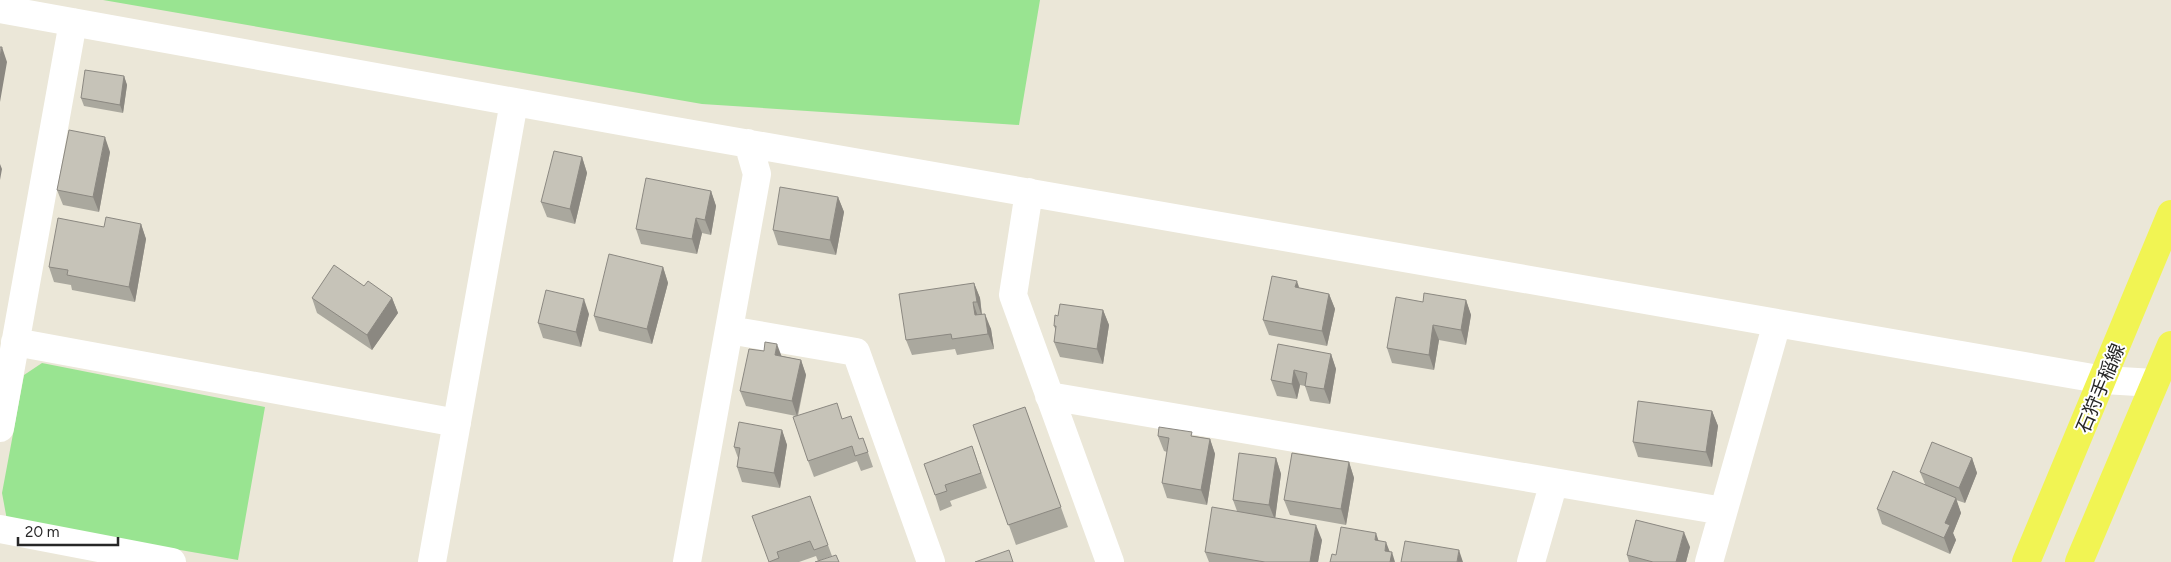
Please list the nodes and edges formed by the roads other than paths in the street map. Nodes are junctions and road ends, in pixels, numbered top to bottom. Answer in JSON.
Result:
{"nodes":[{"id":1,"x":0,"y":9,"type":"edge"},
{"id":2,"x":73,"y":22,"type":"junction"},
{"id":3,"x":514,"y":102,"type":"junction"},
{"id":4,"x":748,"y":143,"type":"junction"},
{"id":5,"x":1029,"y":192,"type":"junction"},
{"id":6,"x":2171,"y":214,"type":"edge"},
{"id":7,"x":1777,"y":323,"type":"junction"},
{"id":8,"x":728,"y":330,"type":"junction"},
{"id":9,"x":15,"y":342,"type":"junction"},
{"id":10,"x":2171,"y":344,"type":"edge"},
{"id":11,"x":2104,"y":380,"type":"junction"},
{"id":12,"x":2154,"y":383,"type":"junction"},
{"id":13,"x":1049,"y":396,"type":"junction"},
{"id":14,"x":457,"y":423,"type":"junction"},
{"id":15,"x":0,"y":428,"type":"edge"},
{"id":16,"x":1554,"y":482,"type":"junction"},
{"id":17,"x":1723,"y":511,"type":"junction"},
{"id":18,"x":0,"y":529,"type":"edge"},
{"id":19,"x":172,"y":562,"type":"edge"},
{"id":20,"x":432,"y":562,"type":"edge"},
{"id":21,"x":687,"y":562,"type":"edge"},
{"id":22,"x":931,"y":562,"type":"edge"},
{"id":23,"x":1110,"y":562,"type":"edge"},
{"id":24,"x":1531,"y":562,"type":"edge"},
{"id":25,"x":1709,"y":562,"type":"edge"},
{"id":26,"x":2026,"y":562,"type":"edge"},
{"id":27,"x":2079,"y":562,"type":"edge"}],
"edges":[{"from":1,"to":2,"type":"street"},
{"from":2,"to":3,"type":"street"},
{"from":2,"to":9,"type":"street"},
{"from":3,"to":4,"type":"street"},
{"from":3,"to":14,"type":"street"},
{"from":4,"to":5,"type":"street"},
{"from":4,"to":8,"type":"street"},
{"from":5,"to":7,"type":"street"},
{"from":5,"to":13,"type":"street"},
{"from":6,"to":11,"type":"main road","name":"石狩手稲線"},
{"from":7,"to":11,"type":"street"},
{"from":7,"to":17,"type":"street"},
{"from":8,"to":21,"type":"street"},
{"from":8,"to":22,"type":"street"},
{"from":9,"to":14,"type":"street"},
{"from":9,"to":15,"type":"street"},
{"from":10,"to":12,"type":"main road"},
{"from":11,"to":12,"type":"street"},
{"from":11,"to":26,"type":"main road","name":"石狩手稲線"},
{"from":12,"to":27,"type":"main road"},
{"from":13,"to":16,"type":"street"},
{"from":13,"to":23,"type":"street"},
{"from":14,"to":20,"type":"street"},
{"from":16,"to":17,"type":"street"},
{"from":16,"to":24,"type":"street"},
{"from":17,"to":25,"type":"street"},
{"from":18,"to":19,"type":"street"}]}
